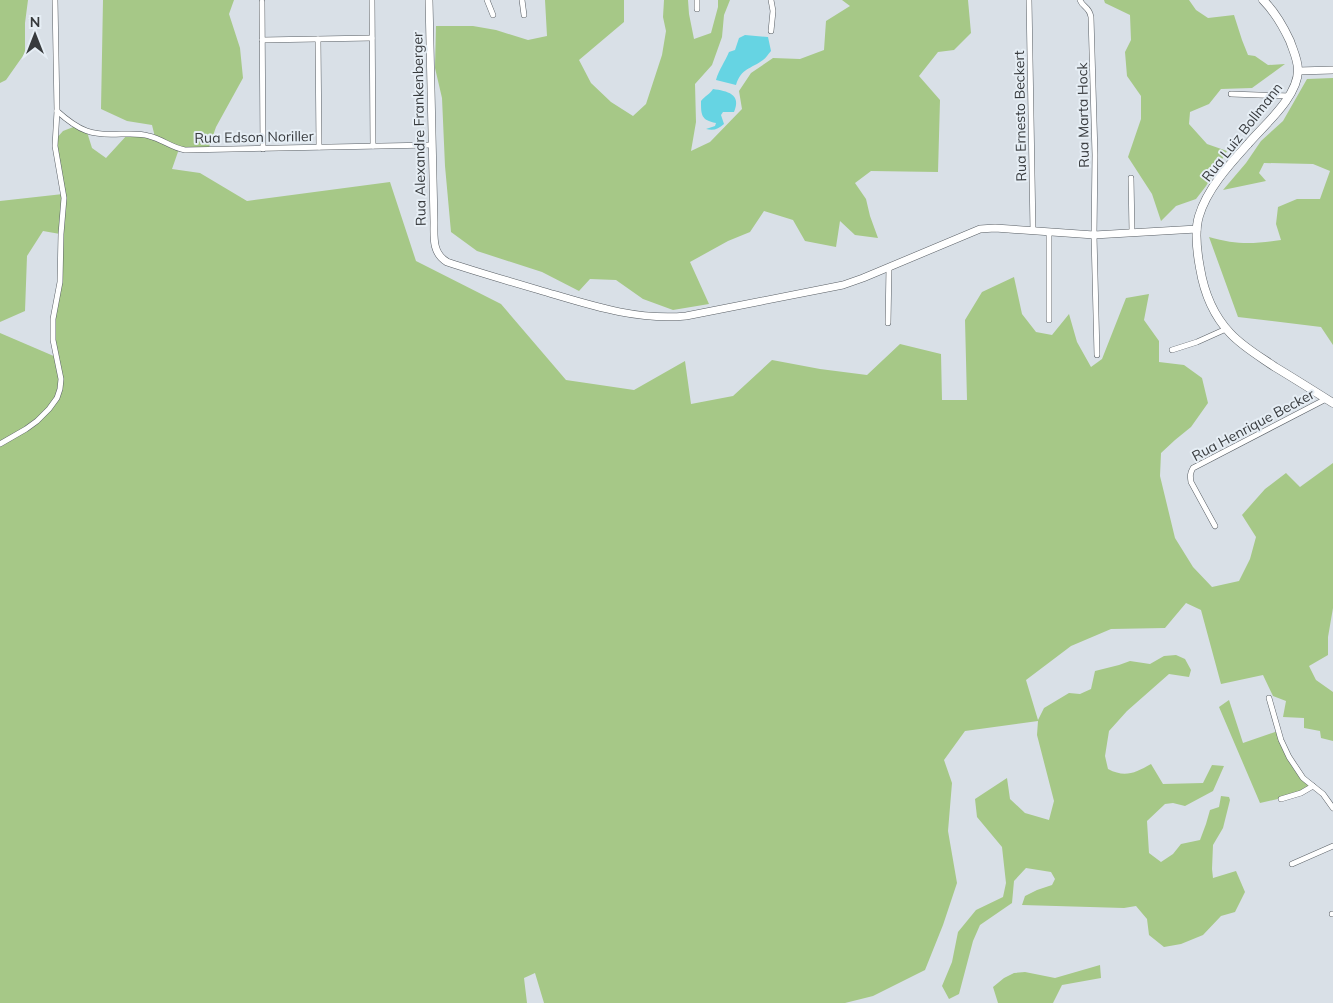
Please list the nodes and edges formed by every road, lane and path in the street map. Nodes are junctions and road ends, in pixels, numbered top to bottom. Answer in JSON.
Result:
{"nodes":[{"id":1,"x":55,"y":0,"type":"edge"},
{"id":2,"x":372,"y":0,"type":"edge"},
{"id":3,"x":429,"y":0,"type":"edge"},
{"id":4,"x":487,"y":0,"type":"edge"},
{"id":5,"x":697,"y":0,"type":"edge"},
{"id":6,"x":771,"y":0,"type":"edge"},
{"id":7,"x":1029,"y":0,"type":"edge"},
{"id":8,"x":1080,"y":0,"type":"edge"},
{"id":9,"x":1263,"y":0,"type":"edge"},
{"id":10,"x":521,"y":1,"type":"edge"},
{"id":11,"x":262,"y":2,"type":"dead end"},
{"id":12,"x":698,"y":9,"type":"dead end"},
{"id":13,"x":524,"y":15,"type":"dead end"},
{"id":14,"x":493,"y":16,"type":"dead end"},
{"id":15,"x":772,"y":31,"type":"dead end"},
{"id":16,"x":372,"y":38,"type":"junction"},
{"id":17,"x":318,"y":39,"type":"junction"},
{"id":18,"x":262,"y":40,"type":"junction"},
{"id":19,"x":1333,"y":70,"type":"edge"},
{"id":20,"x":1298,"y":71,"type":"junction"},
{"id":21,"x":1231,"y":94,"type":"dead end"},
{"id":22,"x":1289,"y":96,"type":"junction"},
{"id":23,"x":57,"y":111,"type":"junction"},
{"id":24,"x":373,"y":146,"type":"junction"},
{"id":25,"x":432,"y":146,"type":"junction"},
{"id":26,"x":319,"y":147,"type":"junction"},
{"id":27,"x":263,"y":149,"type":"junction"},
{"id":28,"x":1131,"y":178,"type":"dead end"},
{"id":29,"x":1197,"y":229,"type":"junction"},
{"id":30,"x":1033,"y":231,"type":"junction"},
{"id":31,"x":1049,"y":232,"type":"junction"},
{"id":32,"x":1132,"y":232,"type":"junction"},
{"id":33,"x":1094,"y":235,"type":"junction"},
{"id":34,"x":890,"y":267,"type":"junction"},
{"id":35,"x":1049,"y":320,"type":"dead end"},
{"id":36,"x":888,"y":323,"type":"dead end"},
{"id":37,"x":1226,"y":329,"type":"junction"},
{"id":38,"x":1172,"y":350,"type":"dead end"},
{"id":39,"x":1097,"y":355,"type":"dead end"},
{"id":40,"x":1330,"y":401,"type":"edge"},
{"id":41,"x":0,"y":444,"type":"edge"},
{"id":42,"x":1215,"y":526,"type":"dead end"},
{"id":43,"x":1269,"y":698,"type":"dead end"},
{"id":44,"x":1313,"y":786,"type":"junction"},
{"id":45,"x":1280,"y":799,"type":"dead end"},
{"id":46,"x":1333,"y":808,"type":"edge"},
{"id":47,"x":1333,"y":846,"type":"edge"},
{"id":48,"x":1292,"y":864,"type":"dead end"}],
"edges":[{"from":1,"to":23,"type":"street"},
{"from":2,"to":16,"type":"street"},
{"from":3,"to":25,"type":"street","name":"Rua Alexandre Frankenberger"},
{"from":4,"to":14,"type":"street"},
{"from":5,"to":12,"type":"street"},
{"from":6,"to":15,"type":"street"},
{"from":7,"to":30,"type":"street","name":"Rua Ernesto Beckert"},
{"from":8,"to":33,"type":"street","name":"Rua Marta Hock"},
{"from":9,"to":20,"type":"main road"},
{"from":10,"to":13,"type":"street"},
{"from":11,"to":18,"type":"street"},
{"from":16,"to":17,"type":"street"},
{"from":16,"to":24,"type":"street"},
{"from":17,"to":18,"type":"street"},
{"from":17,"to":26,"type":"street"},
{"from":18,"to":27,"type":"street"},
{"from":19,"to":20,"type":"street"},
{"from":20,"to":22,"type":"main road","name":"Rua Luiz Bollmann"},
{"from":21,"to":22,"type":"street"},
{"from":22,"to":29,"type":"main road","name":"Rua Luiz Bollmann"},
{"from":23,"to":27,"type":"street","name":"Rua Edson Noriller"},
{"from":23,"to":41,"type":"street"},
{"from":24,"to":25,"type":"street","name":"Rua Edson Noriller"},
{"from":24,"to":26,"type":"street","name":"Rua Edson Noriller"},
{"from":25,"to":34,"type":"street","name":"Rua Alexandre Frankenberger"},
{"from":26,"to":27,"type":"street","name":"Rua Edson Noriller"},
{"from":28,"to":32,"type":"street"},
{"from":29,"to":32,"type":"street"},
{"from":29,"to":37,"type":"main road","name":"Rua Luiz Bollmann"},
{"from":30,"to":31,"type":"street"},
{"from":30,"to":34,"type":"street"},
{"from":31,"to":33,"type":"street"},
{"from":31,"to":35,"type":"street"},
{"from":32,"to":33,"type":"street"},
{"from":33,"to":39,"type":"street","name":"Rua Marta Hock"},
{"from":34,"to":36,"type":"street"},
{"from":37,"to":38,"type":"street"},
{"from":37,"to":40,"type":"main road","name":"Rua Luiz Bollmann"},
{"from":40,"to":42,"type":"street","name":"Rua Henrique Becker"},
{"from":43,"to":44,"type":"street"},
{"from":44,"to":45,"type":"street"},
{"from":44,"to":46,"type":"street"},
{"from":47,"to":48,"type":"street"}]}
